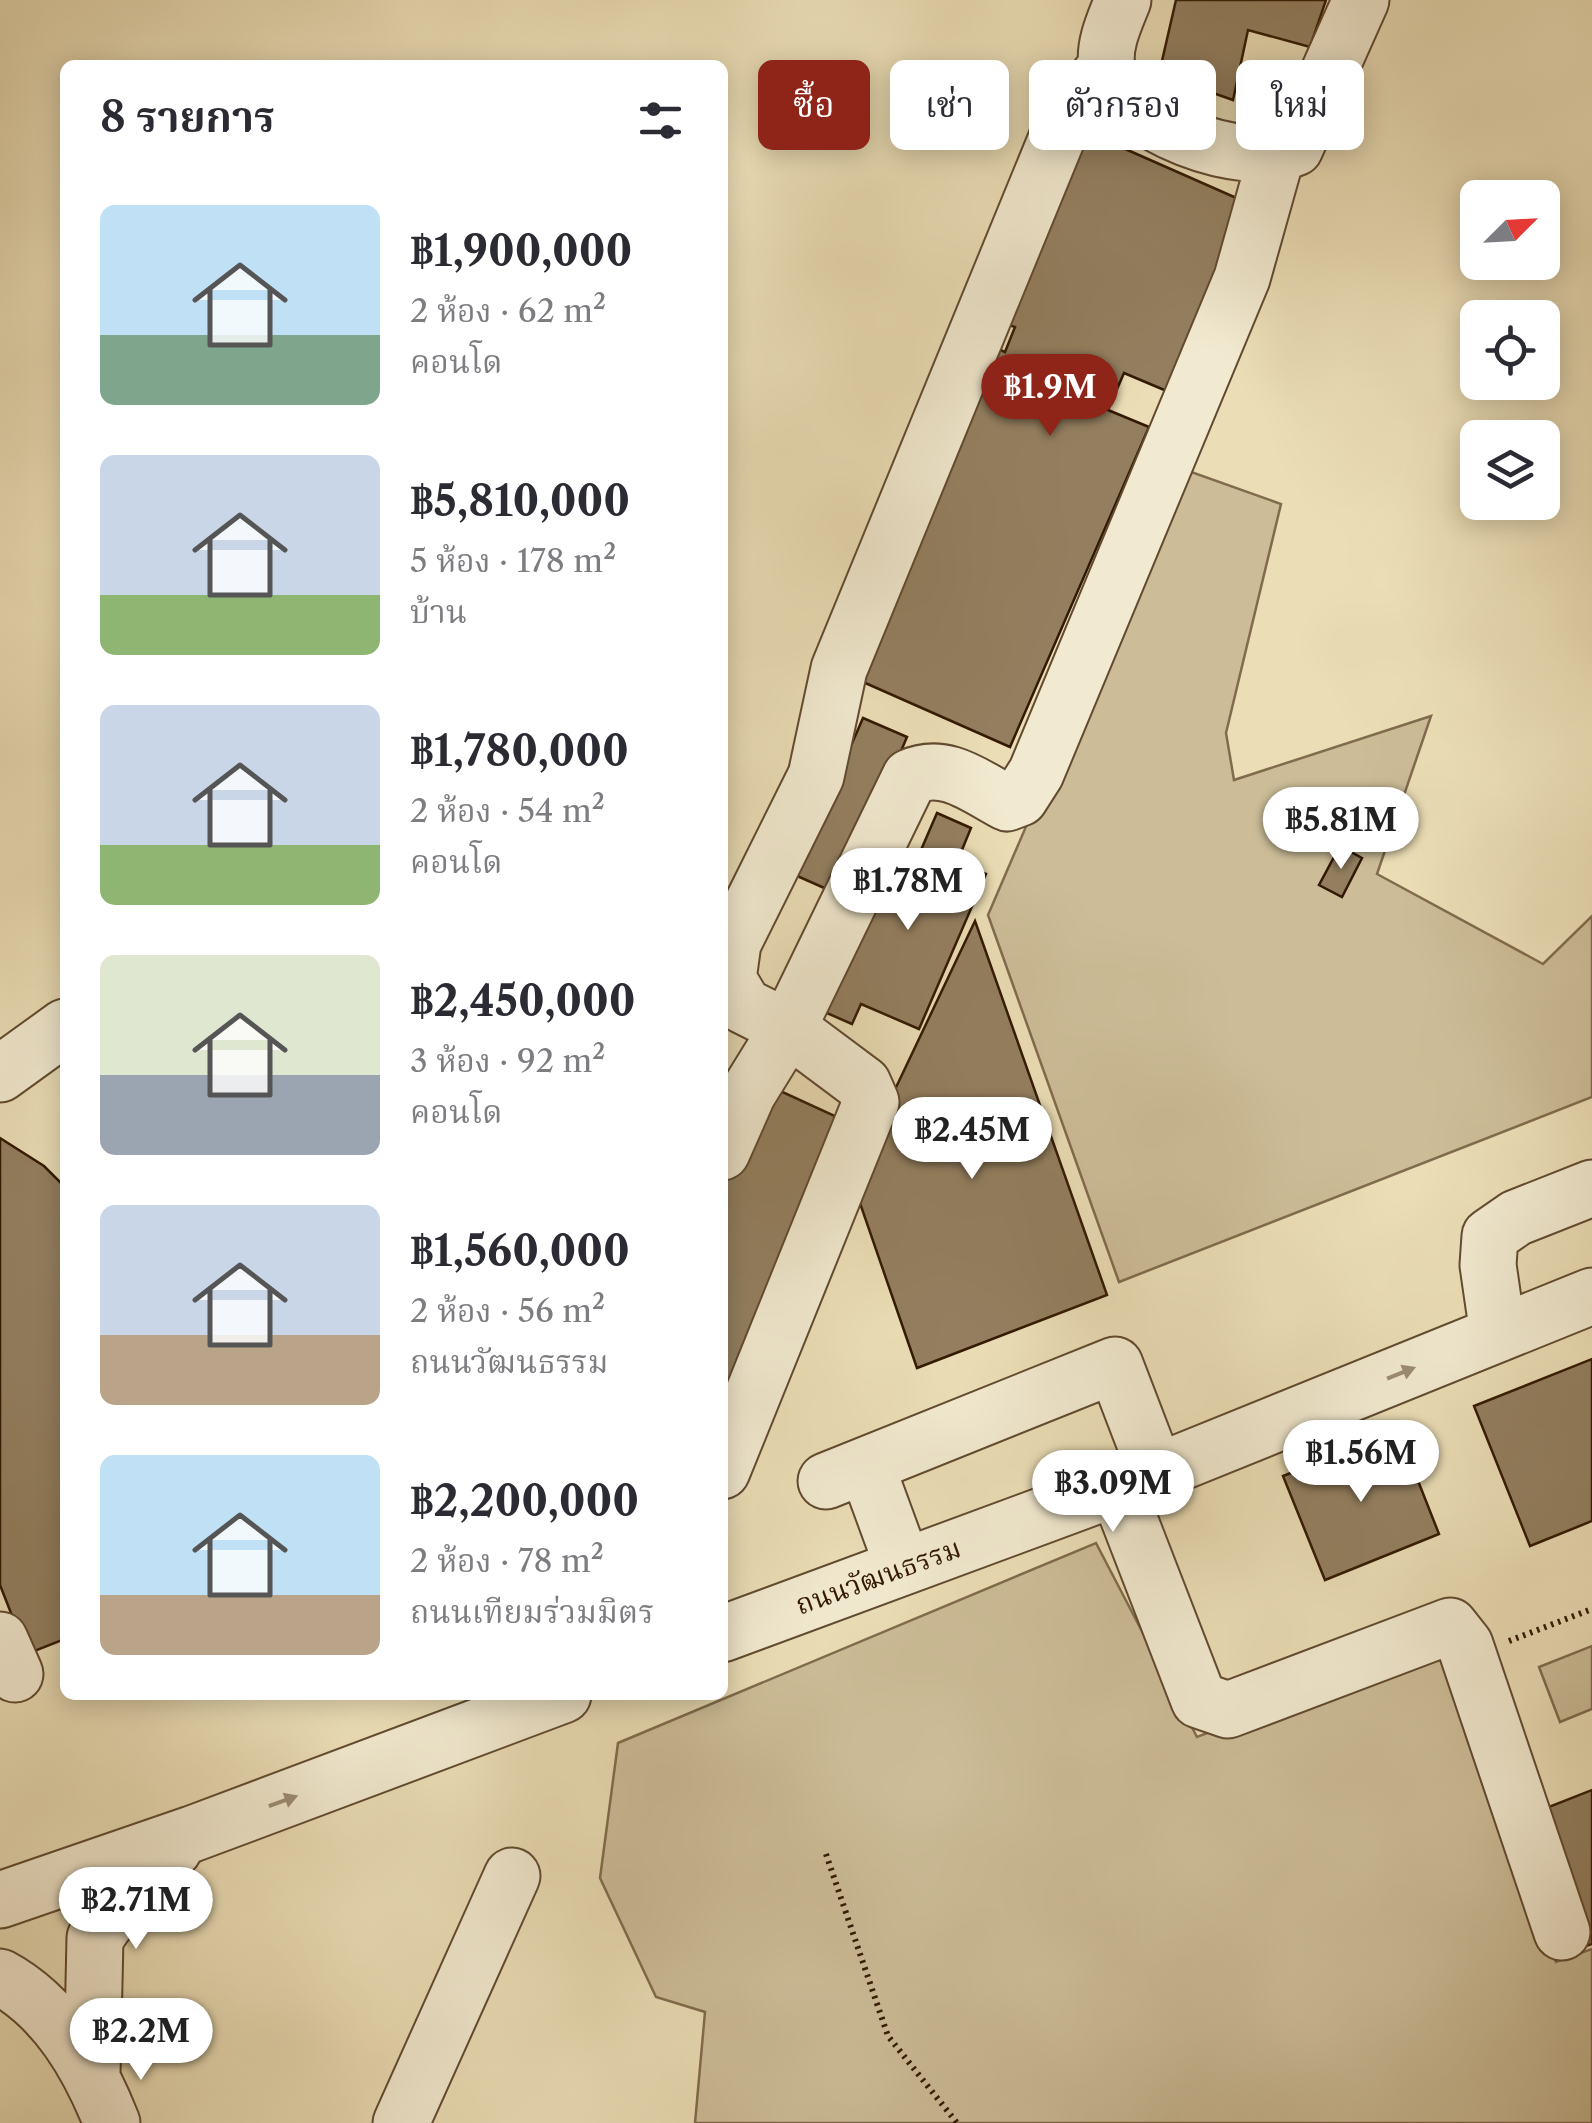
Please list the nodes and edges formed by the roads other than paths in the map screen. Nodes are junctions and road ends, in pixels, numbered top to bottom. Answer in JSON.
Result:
{"nodes":[{"id":1,"x":1123,"y":0,"type":"edge"},
{"id":2,"x":1362,"y":0,"type":"edge"},
{"id":3,"x":1108,"y":60,"type":"edge"},
{"id":4,"x":1216,"y":149,"type":"edge"},
{"id":5,"x":1052,"y":150,"type":"edge"},
{"id":6,"x":1276,"y":157,"type":"junction"},
{"id":7,"x":788,"y":1028,"type":"junction"},
{"id":8,"x":60,"y":1031,"type":"edge"},
{"id":9,"x":0,"y":1074,"type":"edge"},
{"id":10,"x":728,"y":1138,"type":"edge"},
{"id":11,"x":1592,"y":1188,"type":"edge"},
{"id":12,"x":1592,"y":1296,"type":"edge"},
{"id":13,"x":1498,"y":1334,"type":"junction"},
{"id":14,"x":728,"y":1457,"type":"edge"},
{"id":15,"x":1136,"y":1480,"type":"junction"},
{"id":16,"x":903,"y":1566,"type":"junction"},
{"id":17,"x":728,"y":1632,"type":"edge"},
{"id":18,"x":550,"y":1700,"type":"edge"},
{"id":19,"x":192,"y":1834,"type":"junction"},
{"id":20,"x":512,"y":1876,"type":"dead end"},
{"id":21,"x":0,"y":1900,"type":"edge"},
{"id":22,"x":1562,"y":1932,"type":"dead end"},
{"id":23,"x":0,"y":1977,"type":"edge"},
{"id":24,"x":102,"y":2098,"type":"edge"},
{"id":25,"x":402,"y":2123,"type":"edge"}],
"edges":[{"from":1,"to":3,"type":"street"},
{"from":2,"to":6,"type":"street"},
{"from":4,"to":6,"type":"street"},
{"from":5,"to":7,"type":"street"},
{"from":6,"to":7,"type":"street"},
{"from":7,"to":10,"type":"street"},
{"from":7,"to":14,"type":"street"},
{"from":8,"to":9,"type":"street"},
{"from":11,"to":13,"type":"street"},
{"from":12,"to":13,"type":"street","name":"ถนนวัฒนธรรม"},
{"from":15,"to":13,"type":"street","name":"ถนนวัฒนธรรม","one_way":true},
{"from":15,"to":16,"type":"street","name":"ถนนวัฒนธรรม"},
{"from":15,"to":16,"type":"street"},
{"from":15,"to":22,"type":"street"},
{"from":16,"to":17,"type":"street","name":"ถนนวัฒนธรรม"},
{"from":19,"to":18,"type":"street","one_way":true},
{"from":19,"to":21,"type":"street"},
{"from":19,"to":24,"type":"street"},
{"from":20,"to":25,"type":"street"},
{"from":23,"to":24,"type":"street"}]}
